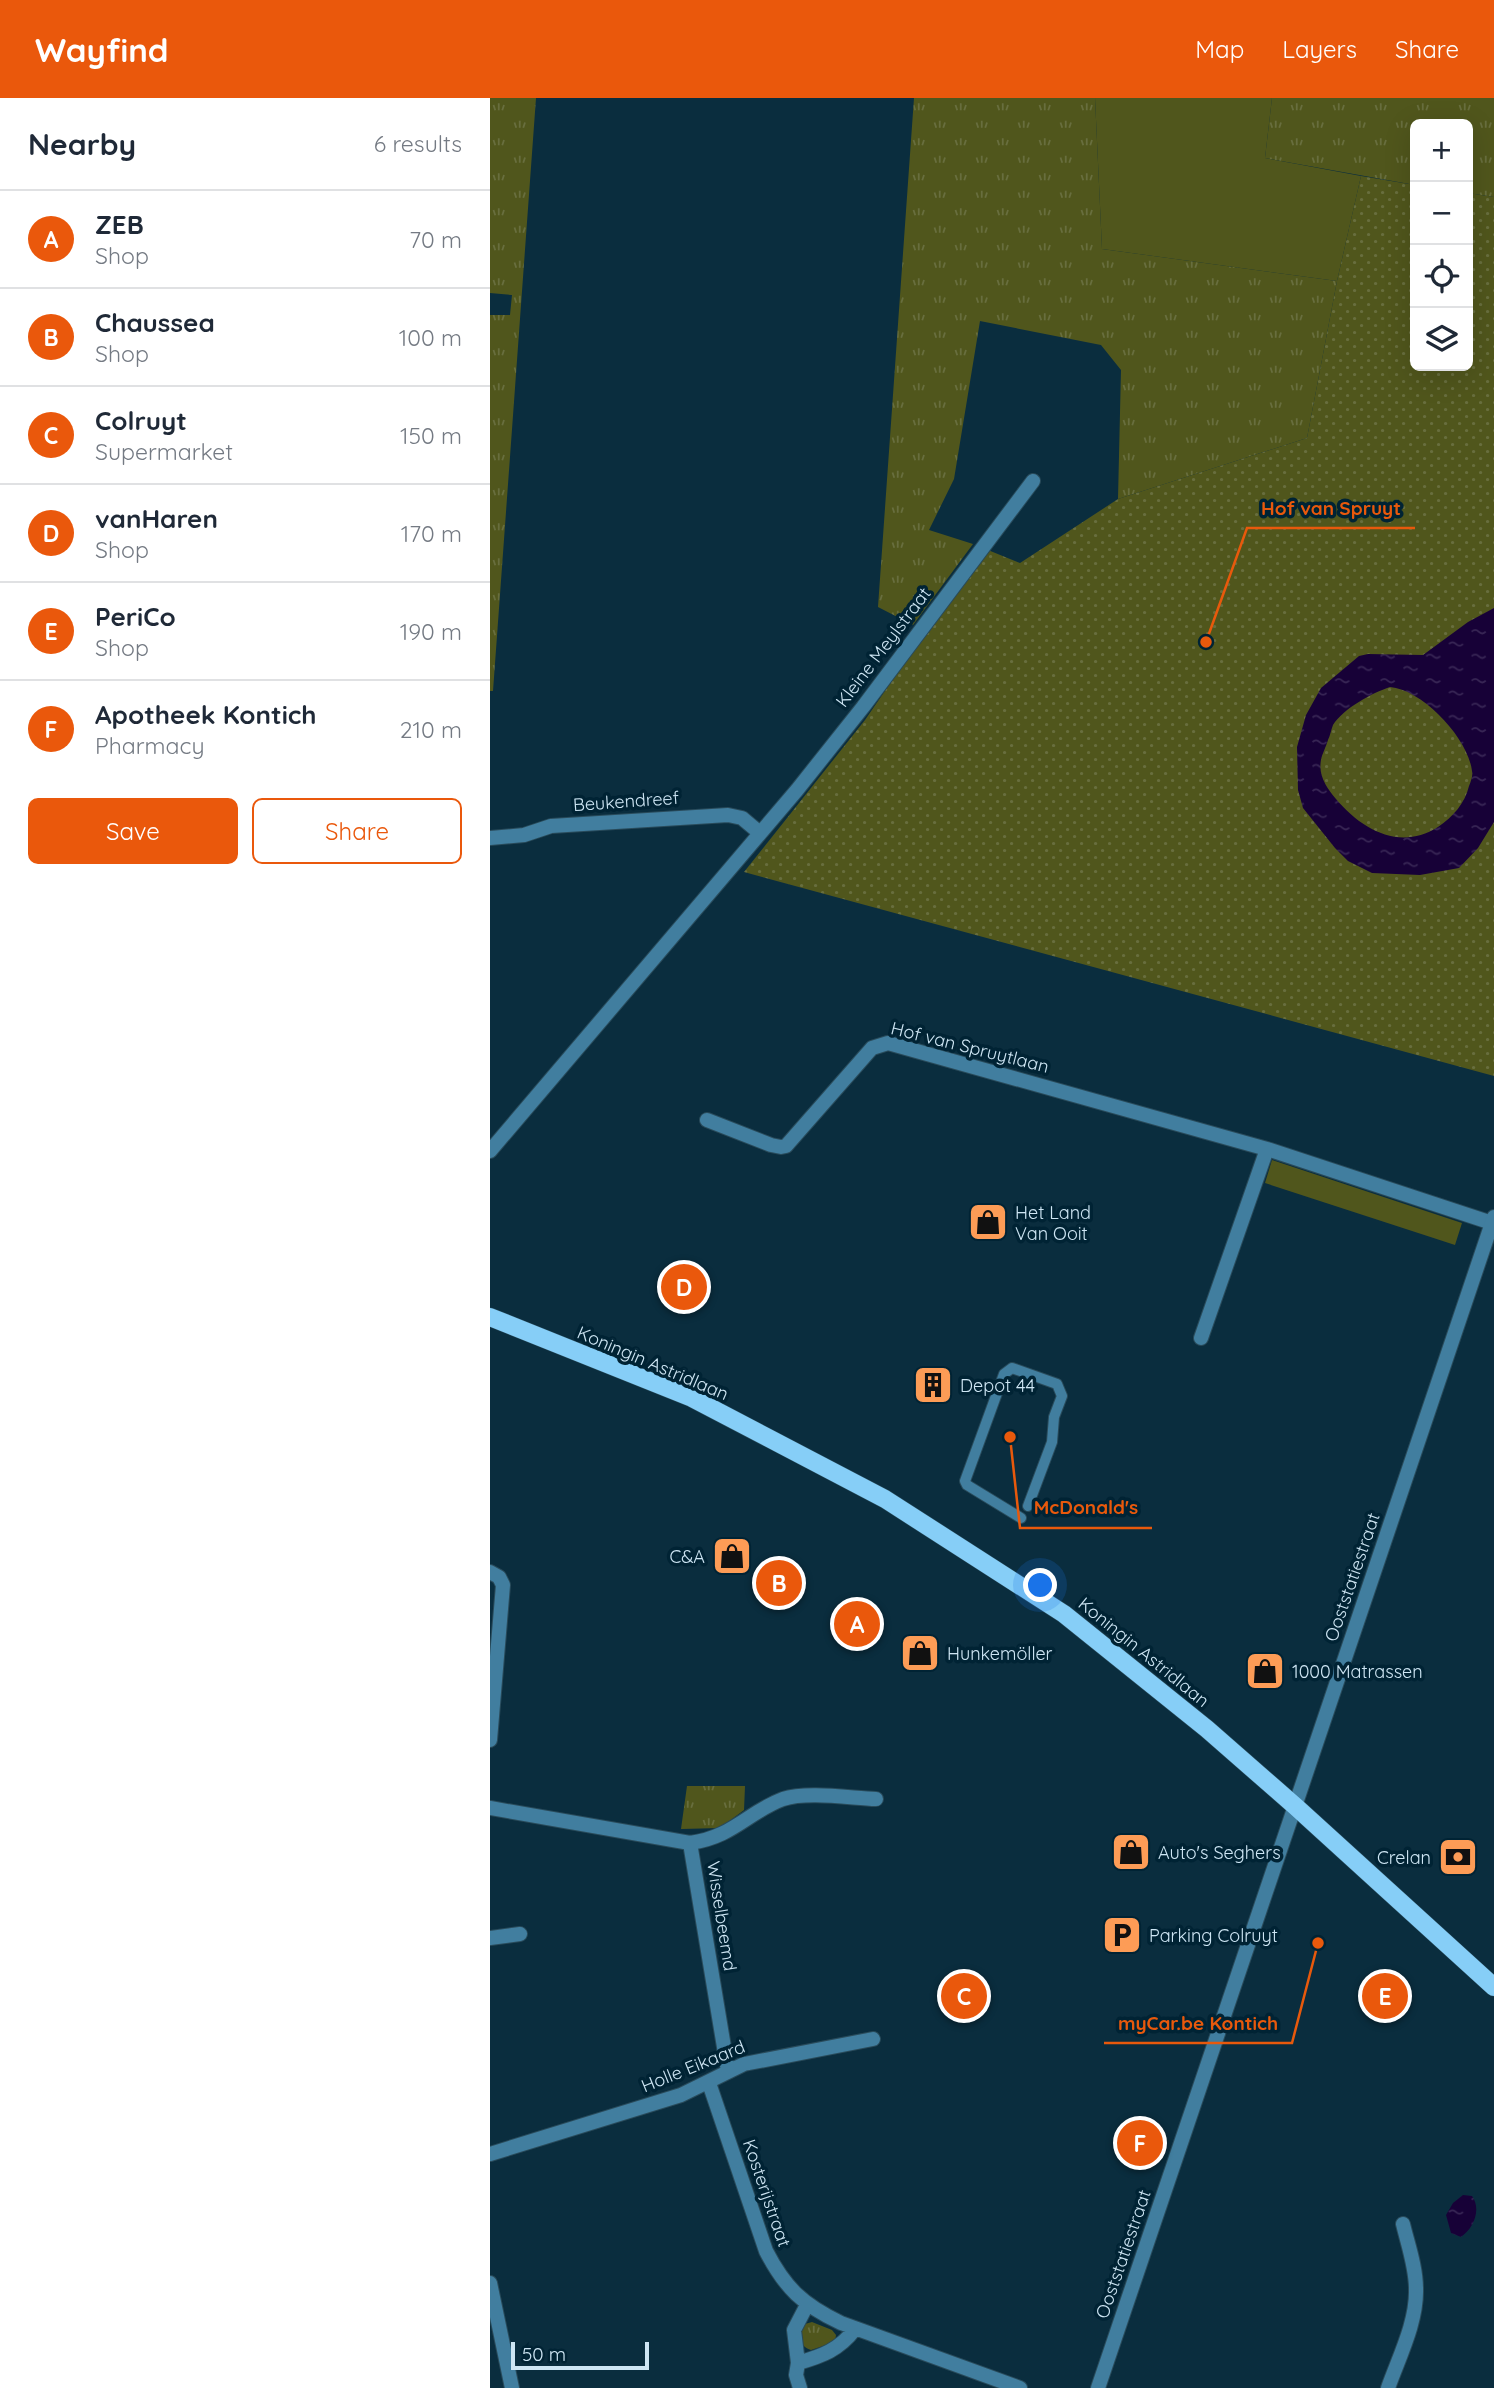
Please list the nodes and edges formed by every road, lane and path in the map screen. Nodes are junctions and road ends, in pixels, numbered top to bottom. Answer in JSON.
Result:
{"nodes":[{"id":1,"x":1032,"y":481,"type":"dead end"},
{"id":2,"x":760,"y":833,"type":"junction"},
{"id":3,"x":490,"y":838,"type":"edge"},
{"id":4,"x":707,"y":1120,"type":"dead end"},
{"id":5,"x":1267,"y":1149,"type":"junction"},
{"id":6,"x":490,"y":1151,"type":"edge"},
{"id":7,"x":1493,"y":1220,"type":"edge"},
{"id":8,"x":490,"y":1317,"type":"edge"},
{"id":9,"x":1201,"y":1338,"type":"dead end"},
{"id":10,"x":1028,"y":1506,"type":"dead end"},
{"id":11,"x":1021,"y":1518,"type":"dead end"},
{"id":12,"x":490,"y":1572,"type":"edge"},
{"id":13,"x":490,"y":1740,"type":"edge"},
{"id":14,"x":876,"y":1799,"type":"dead end"},
{"id":15,"x":1295,"y":1806,"type":"junction"},
{"id":16,"x":490,"y":1808,"type":"edge"},
{"id":17,"x":690,"y":1843,"type":"junction"},
{"id":18,"x":520,"y":1934,"type":"dead end"},
{"id":19,"x":490,"y":1938,"type":"edge"},
{"id":20,"x":1494,"y":1987,"type":"edge"},
{"id":21,"x":873,"y":2039,"type":"dead end"},
{"id":22,"x":728,"y":2071,"type":"junction"},
{"id":23,"x":709,"y":2083,"type":"junction"},
{"id":24,"x":490,"y":2154,"type":"edge"},
{"id":25,"x":1403,"y":2224,"type":"dead end"},
{"id":26,"x":490,"y":2283,"type":"edge"},
{"id":27,"x":807,"y":2305,"type":"junction"},
{"id":28,"x":855,"y":2329,"type":"junction"},
{"id":29,"x":798,"y":2363,"type":"junction"},
{"id":30,"x":512,"y":2388,"type":"edge"},
{"id":31,"x":800,"y":2388,"type":"edge"},
{"id":32,"x":1020,"y":2388,"type":"edge"},
{"id":33,"x":1098,"y":2388,"type":"edge"},
{"id":34,"x":1388,"y":2388,"type":"edge"}],
"edges":[{"from":1,"to":2,"type":"street","name":"Kleine Meylstraat"},
{"from":2,"to":3,"type":"street","name":"Beukendreef"},
{"from":2,"to":6,"type":"street","name":"Kleine Meylstraat"},
{"from":4,"to":5,"type":"street","name":"Hof van Spruytlaan"},
{"from":5,"to":7,"type":"street","name":"Hof van Spruytlaan"},
{"from":5,"to":9,"type":"street"},
{"from":7,"to":15,"type":"street","name":"Ooststatiestraat"},
{"from":8,"to":15,"type":"main road","name":"Koningin Astridlaan"},
{"from":10,"to":11,"type":"lane"},
{"from":12,"to":13,"type":"street"},
{"from":14,"to":17,"type":"street"},
{"from":15,"to":20,"type":"main road","name":"Koningin Astridlaan"},
{"from":15,"to":33,"type":"street","name":"Ooststatiestraat"},
{"from":16,"to":17,"type":"street","name":"Wisselbeemd"},
{"from":17,"to":22,"type":"street","name":"Wisselbeemd"},
{"from":18,"to":19,"type":"street"},
{"from":21,"to":22,"type":"street","name":"Holle Eikaard"},
{"from":22,"to":23,"type":"street","name":"Holle Eikaard"},
{"from":23,"to":24,"type":"street","name":"Holle Eikaard"},
{"from":23,"to":27,"type":"street","name":"Kosterijstraat"},
{"from":25,"to":34,"type":"street"},
{"from":26,"to":30,"type":"street"},
{"from":27,"to":28,"type":"street","name":"Kosterijstraat"},
{"from":27,"to":29,"type":"street"},
{"from":28,"to":29,"type":"street"},
{"from":28,"to":32,"type":"street","name":"Kosterijstraat"},
{"from":29,"to":31,"type":"street"}]}
